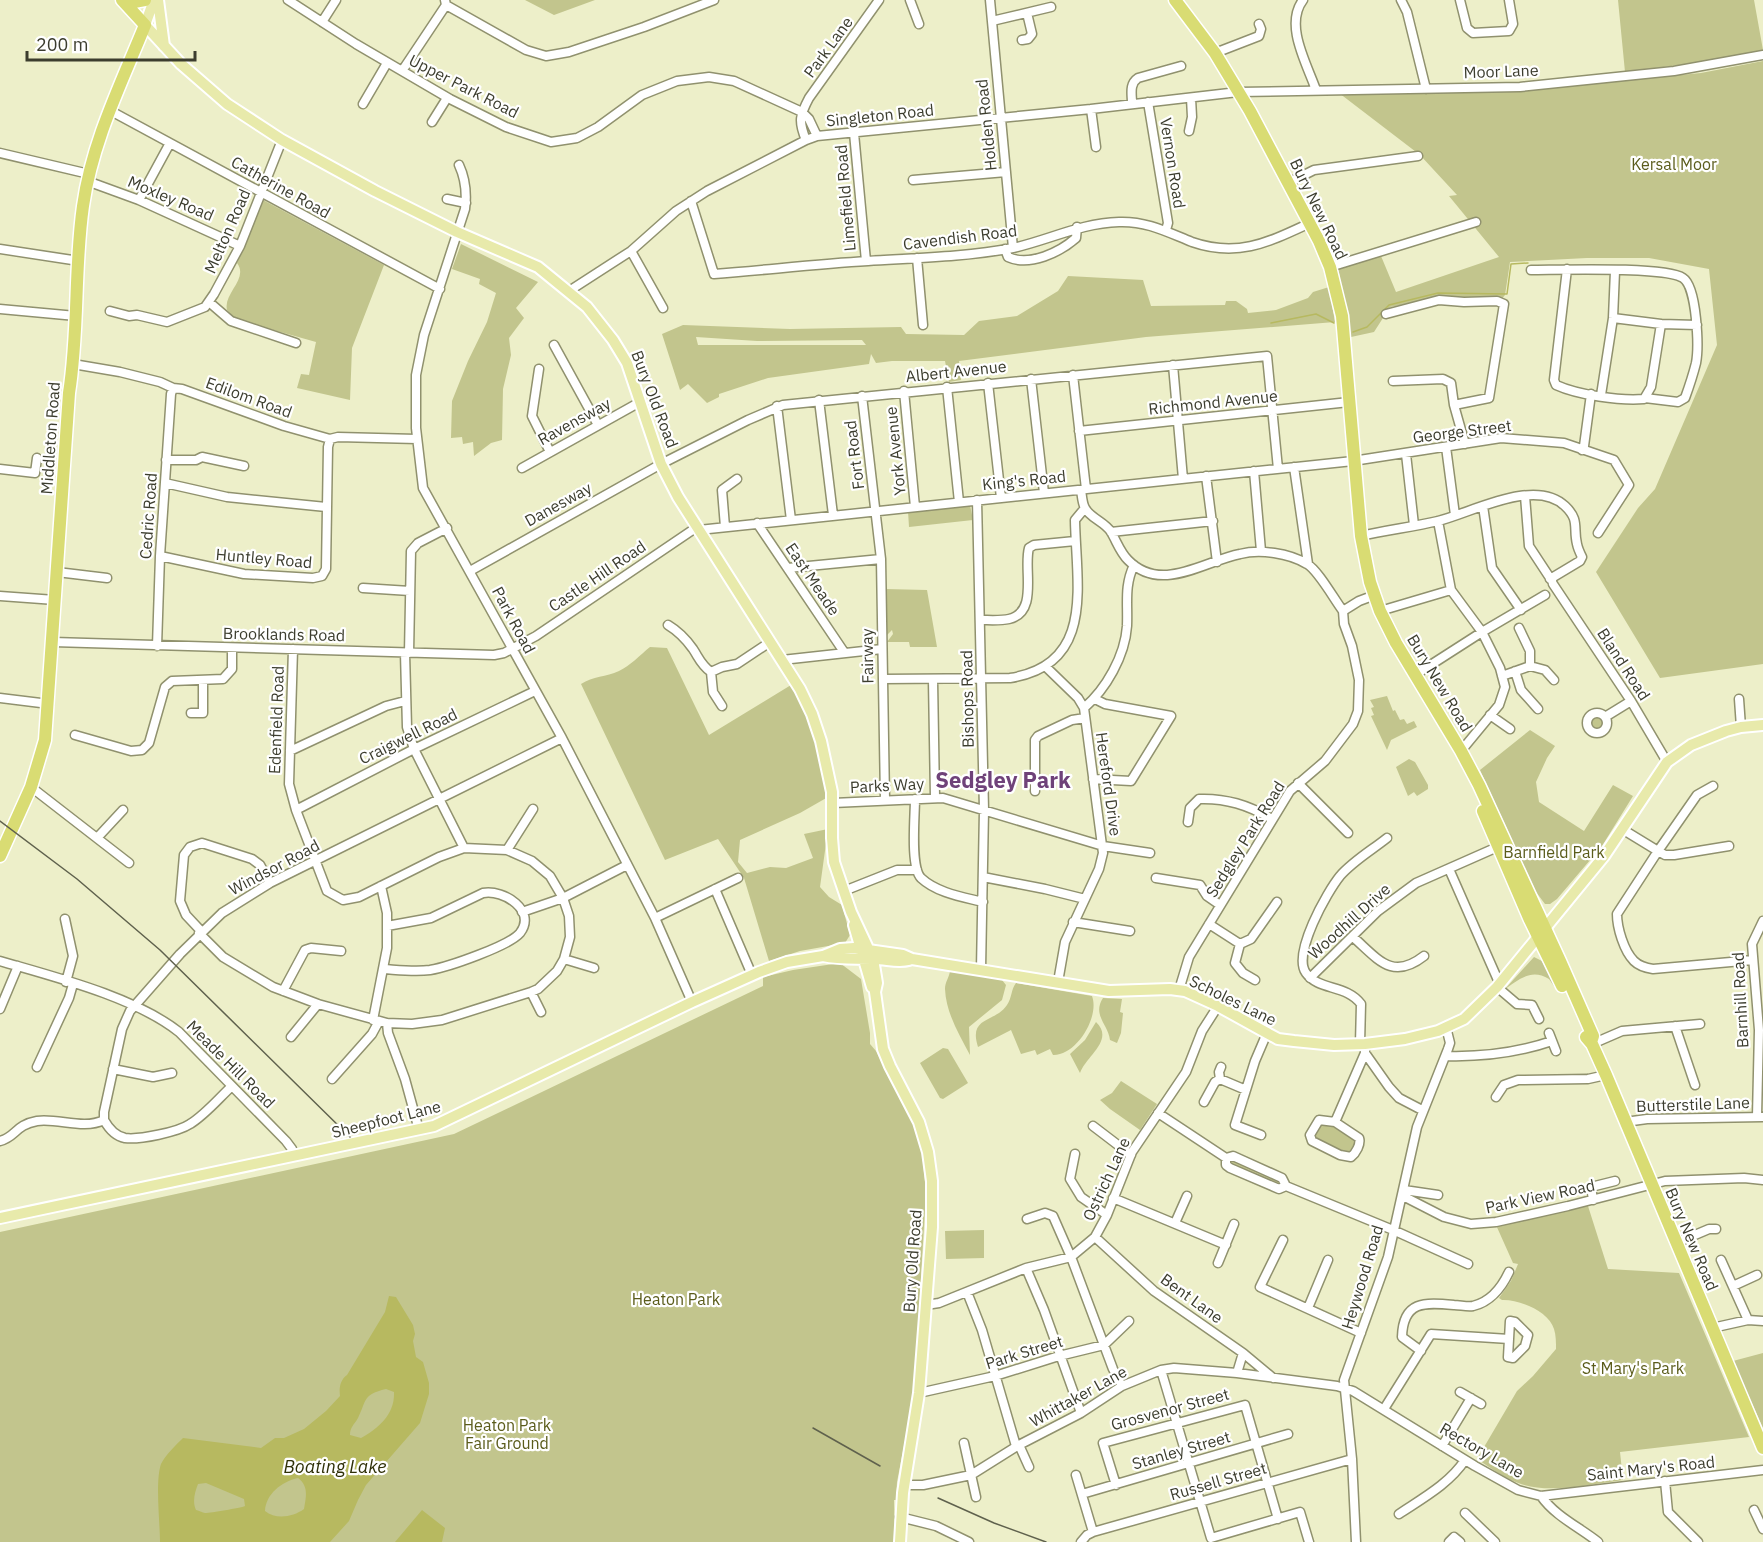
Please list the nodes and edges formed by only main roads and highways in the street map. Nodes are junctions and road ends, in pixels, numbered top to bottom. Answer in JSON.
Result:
{"nodes":[{"id":1,"x":124,"y":0,"type":"edge"},
{"id":2,"x":145,"y":0,"type":"edge"},
{"id":3,"x":156,"y":0,"type":"edge"},
{"id":4,"x":1175,"y":0,"type":"edge"},
{"id":5,"x":145,"y":25,"type":"junction"},
{"id":6,"x":164,"y":46,"type":"junction"},
{"id":7,"x":136,"y":47,"type":"junction"},
{"id":8,"x":1763,"y":725,"type":"edge"},
{"id":9,"x":1502,"y":845,"type":"junction"},
{"id":10,"x":0,"y":856,"type":"edge"},
{"id":11,"x":1562,"y":906,"type":"junction"},
{"id":12,"x":1534,"y":907,"type":"junction"},
{"id":13,"x":1541,"y":932,"type":"junction"},
{"id":14,"x":827,"y":954,"type":"junction"},
{"id":15,"x":866,"y":954,"type":"junction"},
{"id":16,"x":1524,"y":954,"type":"junction"},
{"id":17,"x":844,"y":959,"type":"junction"},
{"id":18,"x":907,"y":960,"type":"junction"},
{"id":19,"x":1551,"y":960,"type":"junction"},
{"id":20,"x":874,"y":986,"type":"junction"},
{"id":21,"x":1592,"y":1043,"type":"junction"},
{"id":22,"x":0,"y":1218,"type":"edge"},
{"id":23,"x":1763,"y":1448,"type":"edge"},
{"id":24,"x":900,"y":1542,"type":"edge"}],
"edges":[{"from":1,"to":2,"type":"highway"},
{"from":1,"to":5,"type":"highway","name":"Bury Old Road"},
{"from":3,"to":5,"type":"main road"},
{"from":3,"to":6,"type":"main road"},
{"from":4,"to":9,"type":"highway","name":"Bury New Road"},
{"from":5,"to":6,"type":"main road","name":"Bury Old Road"},
{"from":5,"to":7,"type":"highway","name":"Middleton Road"},
{"from":6,"to":7,"type":"main road"},
{"from":6,"to":15,"type":"main road","name":"Bury Old Road"},
{"from":7,"to":10,"type":"highway","name":"Middleton Road"},
{"from":8,"to":11,"type":"main road","name":"Scholes Lane"},
{"from":9,"to":12,"type":"highway","name":"Bury New Road"},
{"from":9,"to":13,"type":"highway","name":"Bury New Road"},
{"from":11,"to":12,"type":"main road"},
{"from":11,"to":13,"type":"main road","name":"Scholes Lane"},
{"from":12,"to":13,"type":"highway","name":"Bury New Road"},
{"from":13,"to":16,"type":"main road","name":"Scholes Lane"},
{"from":13,"to":19,"type":"highway","name":"Bury New Road"},
{"from":13,"to":21,"type":"highway","name":"Bury New Road"},
{"from":14,"to":15,"type":"main road"},
{"from":14,"to":17,"type":"main road","name":"Sheepfoot Lane"},
{"from":14,"to":22,"type":"main road","name":"Sheepfoot Lane"},
{"from":15,"to":17,"type":"main road","name":"Sheepfoot Lane"},
{"from":15,"to":18,"type":"main road","name":"Scholes Lane"},
{"from":15,"to":20,"type":"main road","name":"Bury Old Road"},
{"from":16,"to":18,"type":"main road","name":"Scholes Lane"},
{"from":16,"to":19,"type":"main road"},
{"from":17,"to":20,"type":"main road"},
{"from":18,"to":20,"type":"main road"},
{"from":19,"to":21,"type":"highway","name":"Bury New Road"},
{"from":20,"to":24,"type":"main road","name":"Bury Old Road"},
{"from":21,"to":23,"type":"highway","name":"Bury New Road"}]}
